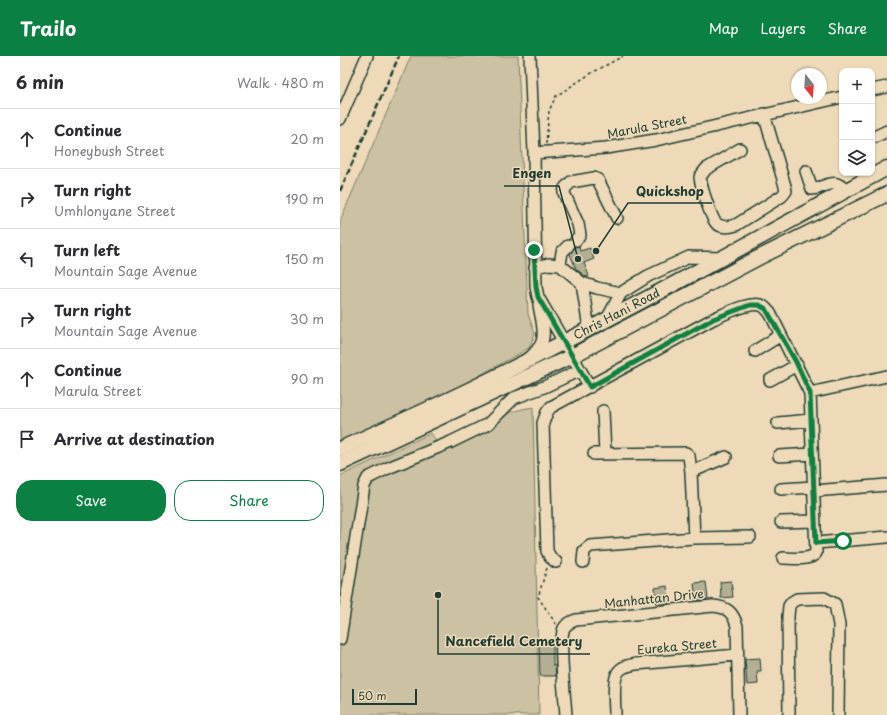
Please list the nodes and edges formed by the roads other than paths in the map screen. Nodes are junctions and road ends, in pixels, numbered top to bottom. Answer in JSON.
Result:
{"nodes":[{"id":1,"x":367,"y":56,"type":"edge"},
{"id":2,"x":530,"y":56,"type":"edge"},
{"id":3,"x":887,"y":87,"type":"edge"},
{"id":4,"x":875,"y":89,"type":"edge"},
{"id":5,"x":839,"y":99,"type":"edge"},
{"id":6,"x":764,"y":114,"type":"junction"},
{"id":7,"x":340,"y":119,"type":"edge"},
{"id":8,"x":887,"y":131,"type":"edge"},
{"id":9,"x":875,"y":137,"type":"edge"},
{"id":10,"x":740,"y":150,"type":"dead end"},
{"id":11,"x":534,"y":154,"type":"junction"},
{"id":12,"x":887,"y":168,"type":"edge"},
{"id":13,"x":806,"y":171,"type":"dead end"},
{"id":14,"x":845,"y":191,"type":"junction"},
{"id":15,"x":887,"y":194,"type":"edge"},
{"id":16,"x":617,"y":218,"type":"dead end"},
{"id":17,"x":722,"y":258,"type":"junction"},
{"id":18,"x":560,"y":265,"type":"junction"},
{"id":19,"x":534,"y":267,"type":"junction"},
{"id":20,"x":582,"y":283,"type":"junction"},
{"id":21,"x":621,"y":293,"type":"junction"},
{"id":22,"x":538,"y":297,"type":"junction"},
{"id":23,"x":607,"y":319,"type":"junction"},
{"id":24,"x":589,"y":329,"type":"junction"},
{"id":25,"x":781,"y":335,"type":"junction"},
{"id":26,"x":564,"y":343,"type":"junction"},
{"id":27,"x":755,"y":351,"type":"dead end"},
{"id":28,"x":572,"y":356,"type":"junction"},
{"id":29,"x":527,"y":361,"type":"junction"},
{"id":30,"x":797,"y":365,"type":"junction"},
{"id":31,"x":580,"y":370,"type":"junction"},
{"id":32,"x":887,"y":376,"type":"edge"},
{"id":33,"x":770,"y":380,"type":"dead end"},
{"id":34,"x":590,"y":387,"type":"junction"},
{"id":35,"x":810,"y":393,"type":"junction"},
{"id":36,"x":603,"y":411,"type":"dead end"},
{"id":37,"x":811,"y":420,"type":"junction"},
{"id":38,"x":778,"y":423,"type":"dead end"},
{"id":39,"x":340,"y":449,"type":"edge"},
{"id":40,"x":594,"y":454,"type":"dead end"},
{"id":41,"x":605,"y":454,"type":"junction"},
{"id":42,"x":812,"y":454,"type":"junction"},
{"id":43,"x":779,"y":456,"type":"dead end"},
{"id":44,"x":726,"y":457,"type":"dead end"},
{"id":45,"x":340,"y":464,"type":"edge"},
{"id":46,"x":691,"y":472,"type":"junction"},
{"id":47,"x":887,"y":485,"type":"edge"},
{"id":48,"x":781,"y":489,"type":"dead end"},
{"id":49,"x":814,"y":489,"type":"junction"},
{"id":50,"x":815,"y":521,"type":"junction"},
{"id":51,"x":781,"y":522,"type":"dead end"},
{"id":52,"x":750,"y":537,"type":"dead end"},
{"id":53,"x":887,"y":537,"type":"edge"},
{"id":54,"x":694,"y":538,"type":"junction"},
{"id":55,"x":816,"y":543,"type":"junction"},
{"id":56,"x":783,"y":558,"type":"dead end"},
{"id":57,"x":553,"y":560,"type":"road end"},
{"id":58,"x":583,"y":562,"type":"dead end"},
{"id":59,"x":340,"y":639,"type":"edge"},
{"id":60,"x":737,"y":655,"type":"junction"},
{"id":61,"x":566,"y":715,"type":"edge"},
{"id":62,"x":615,"y":715,"type":"edge"},
{"id":63,"x":739,"y":715,"type":"edge"},
{"id":64,"x":789,"y":715,"type":"edge"},
{"id":65,"x":838,"y":715,"type":"edge"}],
"edges":[{"from":1,"to":7,"type":"street"},
{"from":2,"to":11,"type":"street"},
{"from":3,"to":4,"type":"street"},
{"from":5,"to":6,"type":"street","name":"Marula Street"},
{"from":6,"to":10,"type":"street"},
{"from":6,"to":11,"type":"street","name":"Marula Street"},
{"from":8,"to":9,"type":"street"},
{"from":11,"to":19,"type":"street"},
{"from":12,"to":14,"type":"main road","name":"Chris Hani Road"},
{"from":13,"to":14,"type":"street"},
{"from":14,"to":17,"type":"main road","name":"Chris Hani Road"},
{"from":15,"to":28,"type":"main road","name":"Chris Hani Road"},
{"from":16,"to":18,"type":"street"},
{"from":17,"to":21,"type":"street"},
{"from":17,"to":23,"type":"main road","name":"Chris Hani Road"},
{"from":18,"to":19,"type":"street"},
{"from":18,"to":20,"type":"street"},
{"from":19,"to":22,"type":"street"},
{"from":20,"to":21,"type":"street"},
{"from":20,"to":24,"type":"street"},
{"from":21,"to":23,"type":"street"},
{"from":22,"to":26,"type":"street"},
{"from":22,"to":29,"type":"street"},
{"from":23,"to":24,"type":"main road","name":"Chris Hani Road"},
{"from":24,"to":26,"type":"main road","name":"Chris Hani Road"},
{"from":25,"to":27,"type":"street"},
{"from":25,"to":30,"type":"street"},
{"from":25,"to":34,"type":"street"},
{"from":26,"to":28,"type":"street"},
{"from":26,"to":29,"type":"main road","name":"Chris Hani Road"},
{"from":28,"to":31,"type":"street"},
{"from":28,"to":45,"type":"main road","name":"Chris Hani Road"},
{"from":29,"to":39,"type":"main road","name":"Chris Hani Road"},
{"from":30,"to":33,"type":"street"},
{"from":30,"to":35,"type":"street"},
{"from":31,"to":34,"type":"street"},
{"from":31,"to":59,"type":"street"},
{"from":32,"to":35,"type":"street"},
{"from":34,"to":57,"type":"street"},
{"from":35,"to":37,"type":"street"},
{"from":36,"to":41,"type":"street"},
{"from":37,"to":38,"type":"street"},
{"from":37,"to":42,"type":"street"},
{"from":40,"to":41,"type":"street"},
{"from":41,"to":46,"type":"street"},
{"from":42,"to":43,"type":"street"},
{"from":42,"to":49,"type":"street"},
{"from":44,"to":46,"type":"street"},
{"from":46,"to":54,"type":"street"},
{"from":47,"to":49,"type":"street"},
{"from":48,"to":49,"type":"street"},
{"from":49,"to":50,"type":"street"},
{"from":50,"to":51,"type":"street"},
{"from":50,"to":55,"type":"street"},
{"from":52,"to":54,"type":"street"},
{"from":53,"to":55,"type":"street"},
{"from":54,"to":58,"type":"street"},
{"from":55,"to":56,"type":"street"},
{"from":60,"to":61,"type":"street","name":"Manhattan Drive"},
{"from":60,"to":62,"type":"street","name":"Eureka Street"},
{"from":60,"to":63,"type":"street","name":"Manhattan Drive"},
{"from":64,"to":65,"type":"street"}]}
